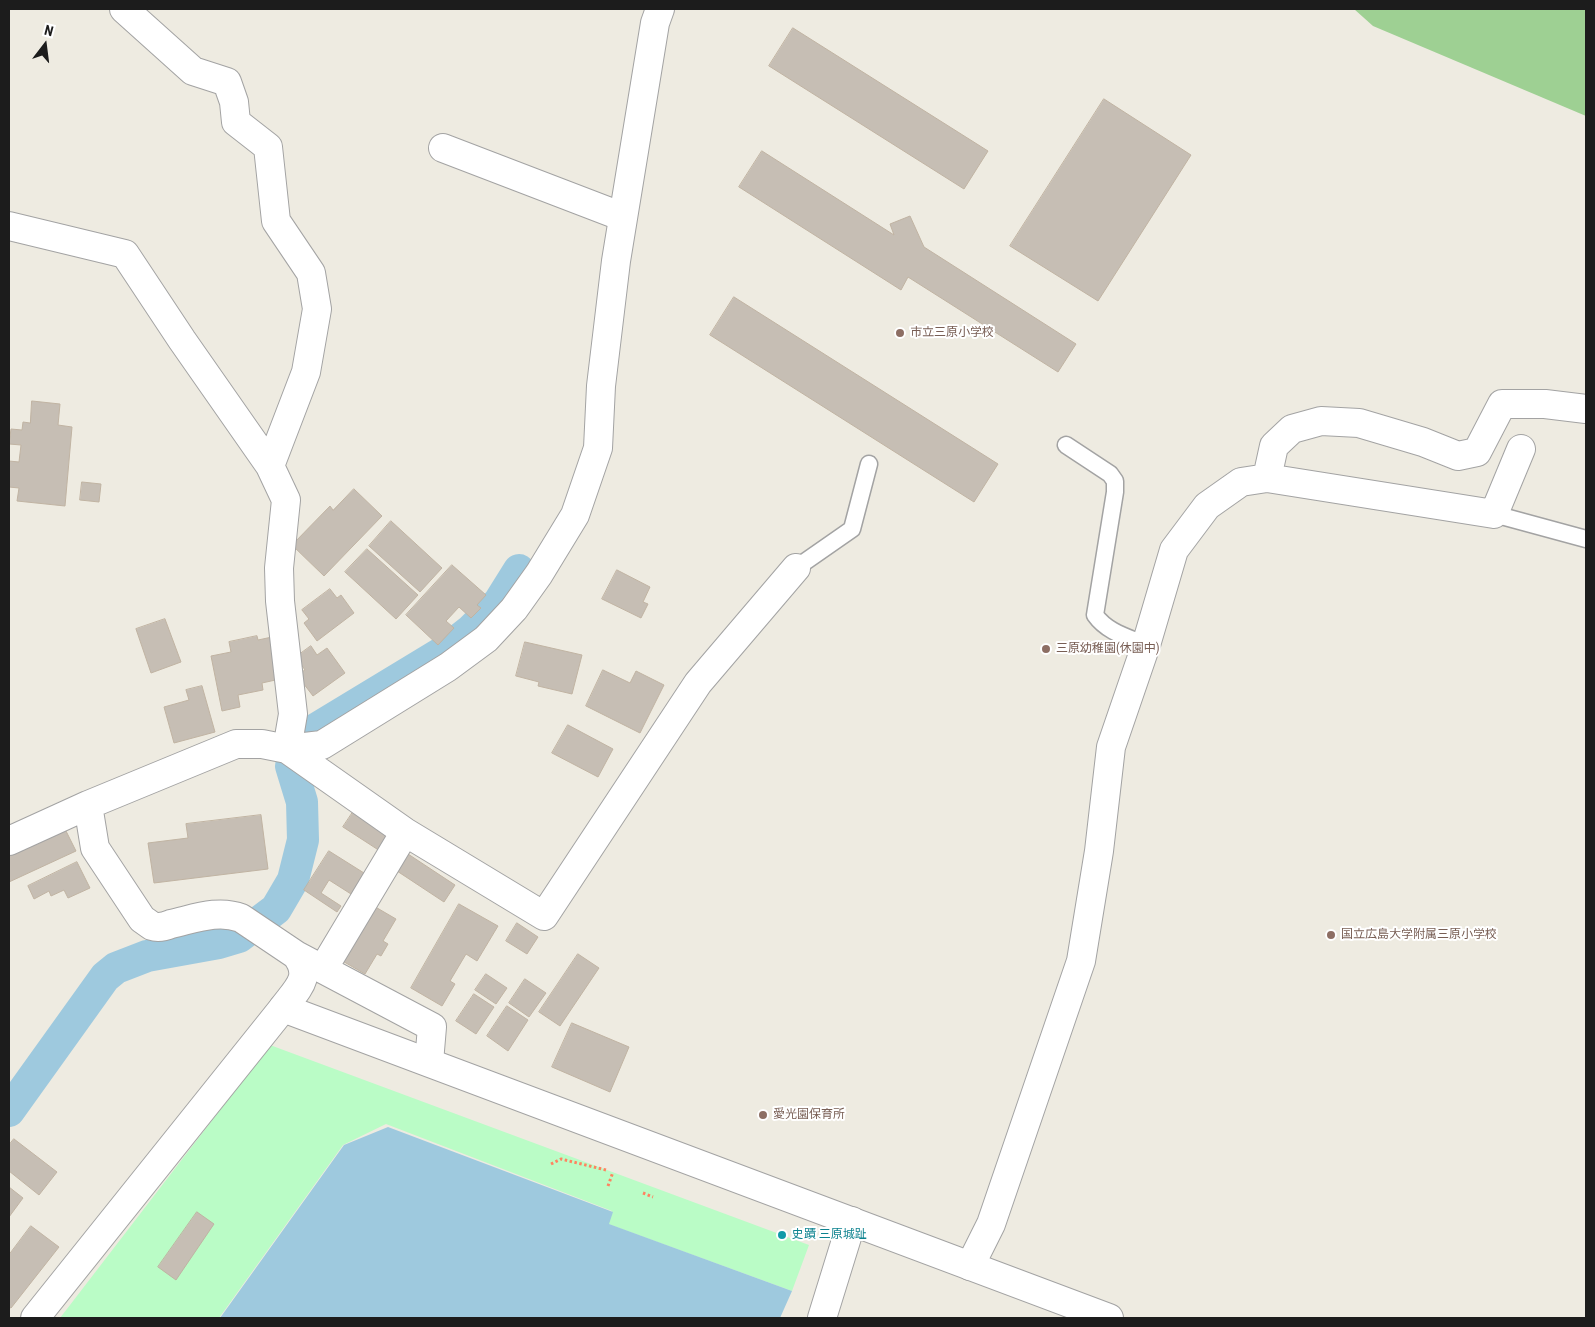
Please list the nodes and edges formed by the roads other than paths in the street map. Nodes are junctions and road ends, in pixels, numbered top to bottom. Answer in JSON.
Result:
{"nodes":[{"id":1,"x":124,"y":9,"type":"edge"},
{"id":2,"x":660,"y":9,"type":"edge"},
{"id":3,"x":443,"y":148,"type":"dead end"},
{"id":4,"x":623,"y":217,"type":"junction"},
{"id":5,"x":9,"y":226,"type":"edge"},
{"id":6,"x":1586,"y":409,"type":"edge"},
{"id":7,"x":1066,"y":445,"type":"dead end"},
{"id":8,"x":1520,"y":449,"type":"dead end"},
{"id":9,"x":869,"y":464,"type":"dead end"},
{"id":10,"x":270,"y":466,"type":"junction"},
{"id":11,"x":1267,"y":478,"type":"junction"},
{"id":12,"x":1494,"y":514,"type":"junction"},
{"id":13,"x":1586,"y":539,"type":"edge"},
{"id":14,"x":796,"y":568,"type":"joint"},
{"id":15,"x":1146,"y":645,"type":"junction"},
{"id":16,"x":287,"y":749,"type":"junction"},
{"id":17,"x":88,"y":805,"type":"junction"},
{"id":18,"x":405,"y":832,"type":"junction"},
{"id":19,"x":9,"y":841,"type":"edge"},
{"id":20,"x":296,"y":955,"type":"junction"},
{"id":21,"x":323,"y":968,"type":"junction"},
{"id":22,"x":283,"y":1008,"type":"junction"},
{"id":23,"x":428,"y":1062,"type":"junction"},
{"id":24,"x":852,"y":1221,"type":"junction"},
{"id":25,"x":970,"y":1266,"type":"junction"},
{"id":26,"x":35,"y":1318,"type":"edge"},
{"id":27,"x":822,"y":1318,"type":"edge"},
{"id":28,"x":1109,"y":1318,"type":"edge"}],
"edges":[{"from":1,"to":10,"type":"street"},
{"from":2,"to":4,"type":"street"},
{"from":3,"to":4,"type":"street"},
{"from":4,"to":16,"type":"street"},
{"from":5,"to":10,"type":"street"},
{"from":6,"to":11,"type":"street"},
{"from":7,"to":15,"type":"lane"},
{"from":8,"to":12,"type":"street"},
{"from":9,"to":14,"type":"lane"},
{"from":10,"to":16,"type":"street"},
{"from":11,"to":12,"type":"street"},
{"from":11,"to":15,"type":"street"},
{"from":12,"to":13,"type":"lane"},
{"from":14,"to":18,"type":"street"},
{"from":15,"to":25,"type":"street"},
{"from":16,"to":17,"type":"street"},
{"from":16,"to":18,"type":"street"},
{"from":17,"to":19,"type":"street"},
{"from":17,"to":20,"type":"street"},
{"from":18,"to":21,"type":"street"},
{"from":20,"to":21,"type":"street"},
{"from":20,"to":22,"type":"street"},
{"from":21,"to":23,"type":"street"},
{"from":22,"to":23,"type":"street"},
{"from":22,"to":26,"type":"street"},
{"from":23,"to":24,"type":"street"},
{"from":24,"to":25,"type":"street"},
{"from":24,"to":27,"type":"street"},
{"from":25,"to":28,"type":"street"}]}
